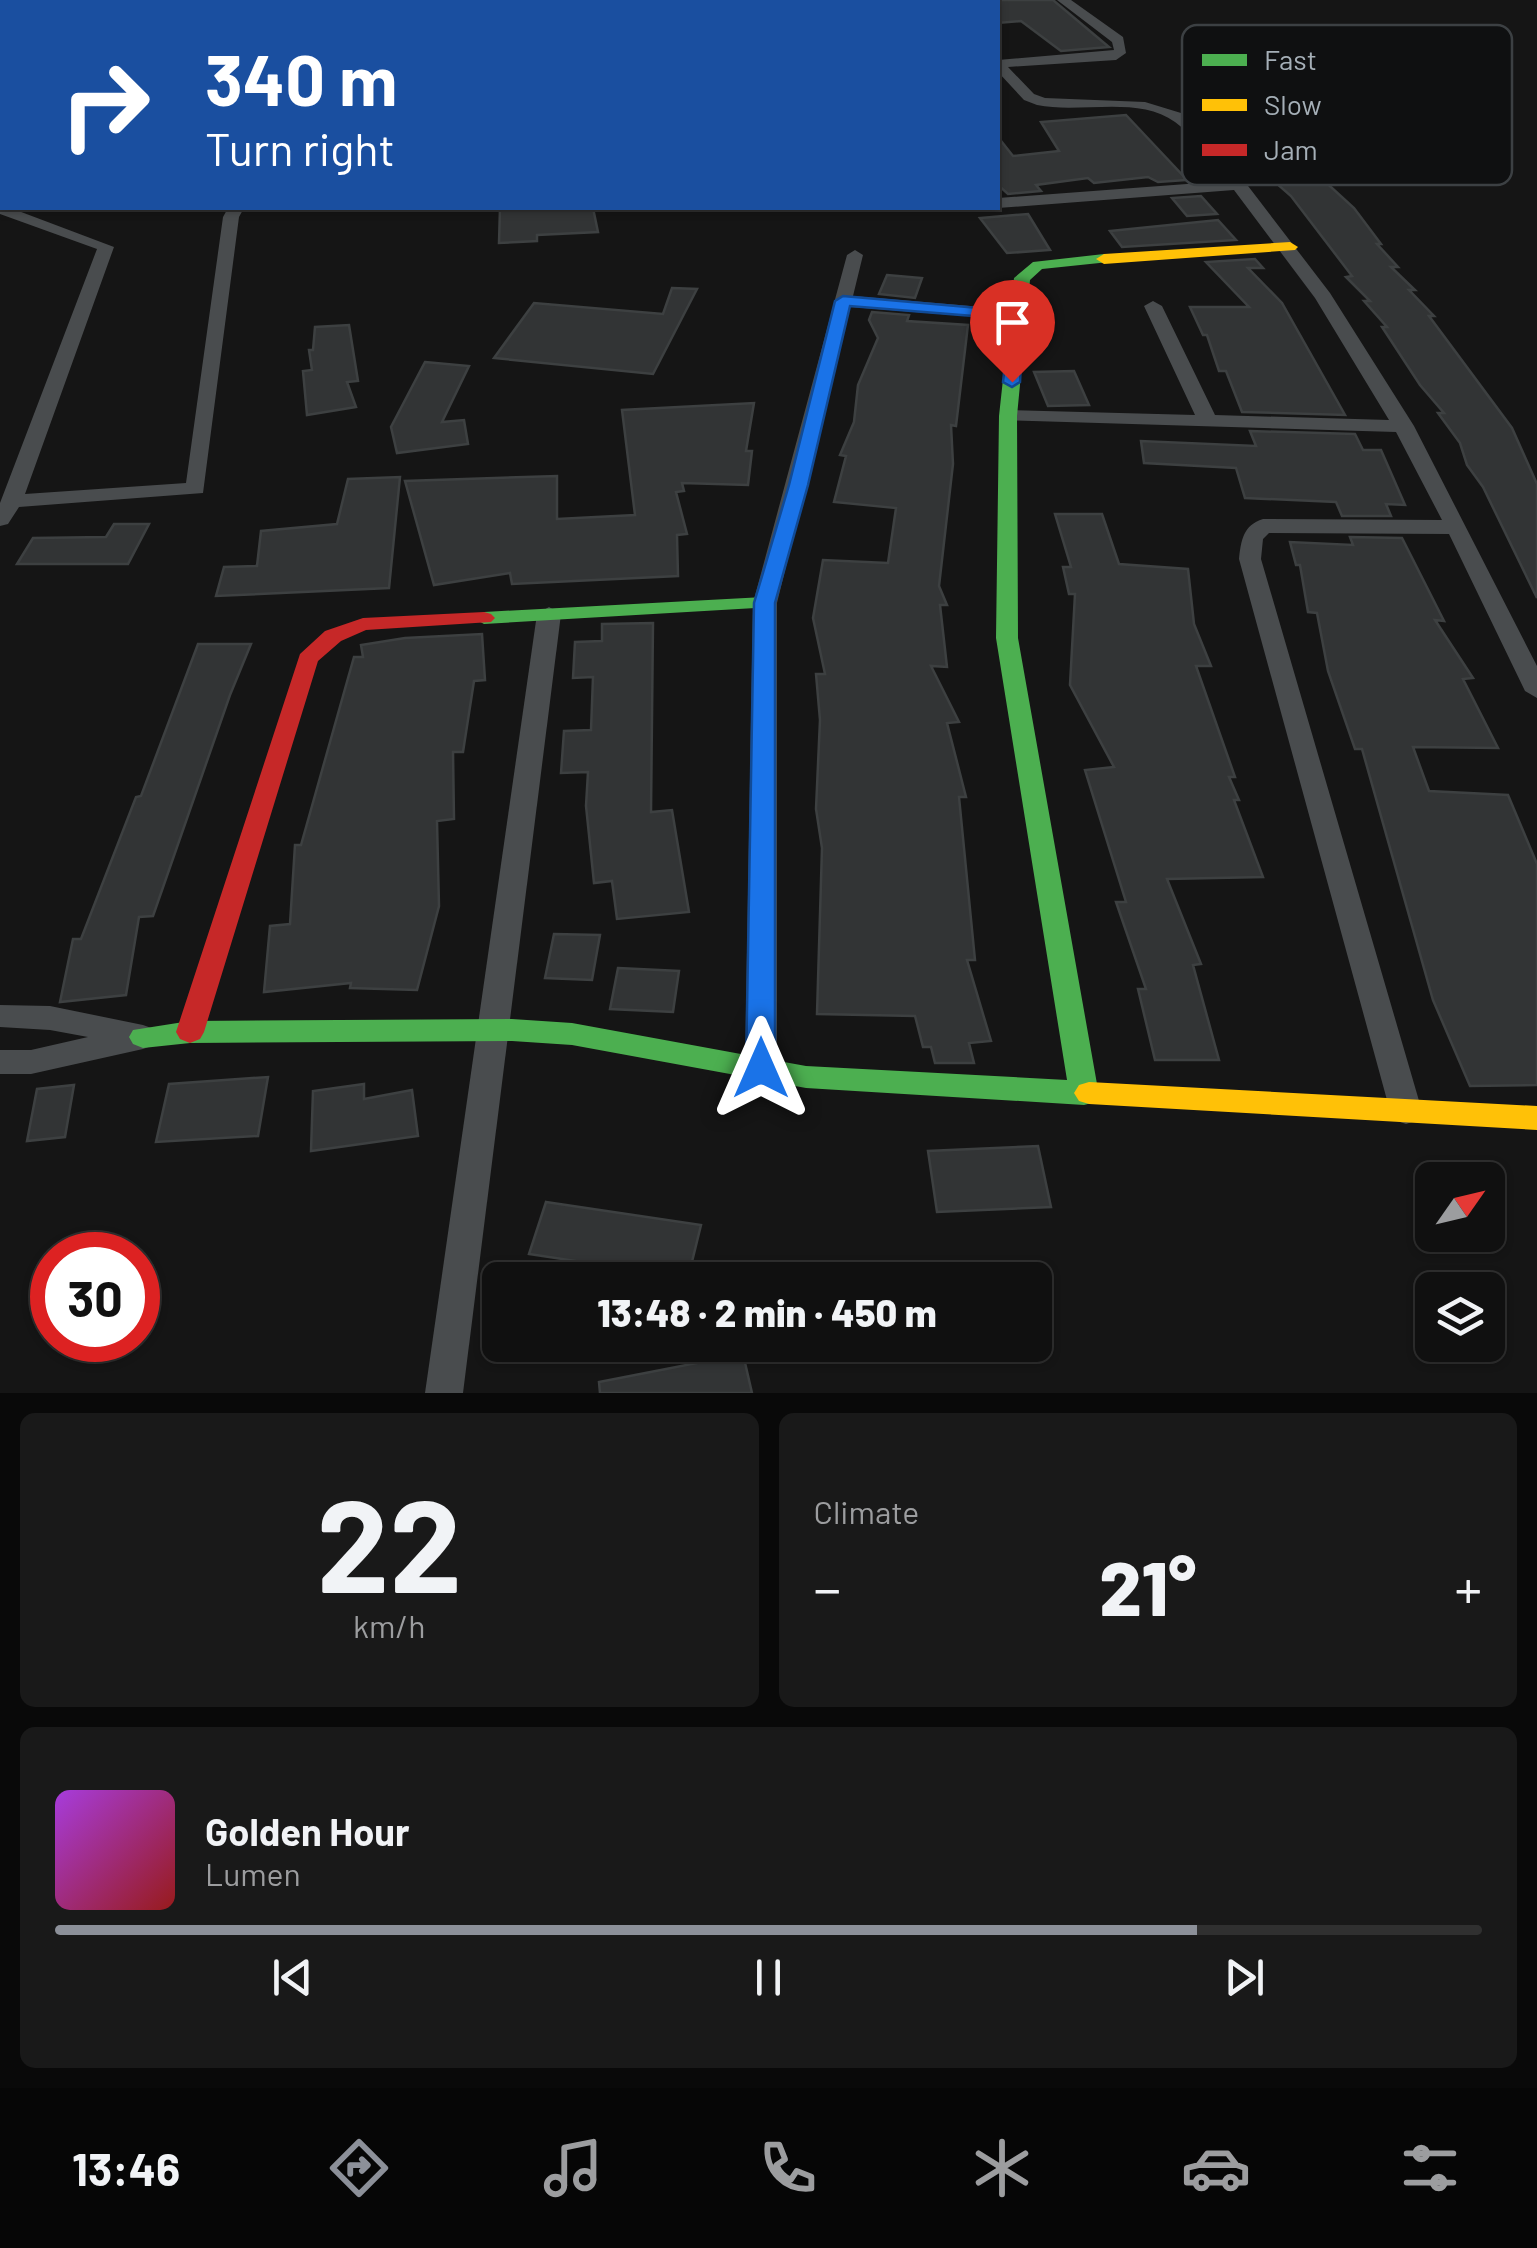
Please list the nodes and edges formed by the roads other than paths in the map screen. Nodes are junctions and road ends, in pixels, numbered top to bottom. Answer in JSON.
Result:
{"nodes":[{"id":1,"x":1063,"y":0,"type":"edge"},
{"id":2,"x":1000,"y":65,"type":"edge"},
{"id":3,"x":1000,"y":67,"type":"edge"},
{"id":4,"x":1182,"y":120,"type":"edge"},
{"id":5,"x":1238,"y":186,"type":"joint"},
{"id":6,"x":1000,"y":203,"type":"edge"},
{"id":7,"x":3,"y":210,"type":"edge"},
{"id":8,"x":235,"y":210,"type":"edge"},
{"id":9,"x":1290,"y":247,"type":"junction"},
{"id":10,"x":856,"y":256,"type":"dead end"},
{"id":11,"x":843,"y":301,"type":"junction"},
{"id":12,"x":1153,"y":306,"type":"dead end"},
{"id":13,"x":1018,"y":315,"type":"junction"},
{"id":14,"x":1008,"y":416,"type":"junction"},
{"id":15,"x":1208,"y":421,"type":"junction"},
{"id":16,"x":1404,"y":426,"type":"junction"},
{"id":17,"x":6,"y":510,"type":"edge"},
{"id":18,"x":1458,"y":527,"type":"junction"},
{"id":19,"x":765,"y":603,"type":"junction"},
{"id":20,"x":549,"y":614,"type":"junction"},
{"id":21,"x":1537,"y":691,"type":"edge"},
{"id":22,"x":0,"y":1016,"type":"edge"},
{"id":23,"x":492,"y":1031,"type":"junction"},
{"id":24,"x":190,"y":1032,"type":"junction"},
{"id":25,"x":144,"y":1036,"type":"junction"},
{"id":26,"x":0,"y":1062,"type":"edge"},
{"id":27,"x":761,"y":1068,"type":"junction"},
{"id":28,"x":1084,"y":1094,"type":"junction"},
{"id":29,"x":1406,"y":1111,"type":"junction"},
{"id":30,"x":1537,"y":1118,"type":"edge"},
{"id":31,"x":444,"y":1393,"type":"edge"}],
"edges":[{"from":1,"to":2,"type":"street"},
{"from":3,"to":4,"type":"street"},
{"from":5,"to":6,"type":"street"},
{"from":5,"to":9,"type":"street"},
{"from":7,"to":17,"type":"street"},
{"from":8,"to":17,"type":"street"},
{"from":9,"to":13,"type":"street"},
{"from":9,"to":16,"type":"street"},
{"from":10,"to":11,"type":"street"},
{"from":11,"to":13,"type":"street"},
{"from":11,"to":19,"type":"street"},
{"from":12,"to":15,"type":"street"},
{"from":13,"to":14,"type":"street"},
{"from":14,"to":15,"type":"street"},
{"from":14,"to":28,"type":"street"},
{"from":15,"to":16,"type":"street"},
{"from":16,"to":18,"type":"street"},
{"from":18,"to":21,"type":"street"},
{"from":18,"to":29,"type":"street"},
{"from":19,"to":20,"type":"street"},
{"from":19,"to":27,"type":"street"},
{"from":20,"to":23,"type":"street"},
{"from":20,"to":24,"type":"street"},
{"from":22,"to":25,"type":"street"},
{"from":23,"to":24,"type":"street"},
{"from":23,"to":27,"type":"street"},
{"from":23,"to":31,"type":"street"},
{"from":24,"to":25,"type":"street"},
{"from":25,"to":26,"type":"street"},
{"from":27,"to":28,"type":"street"},
{"from":28,"to":29,"type":"street"},
{"from":29,"to":30,"type":"street"}]}
